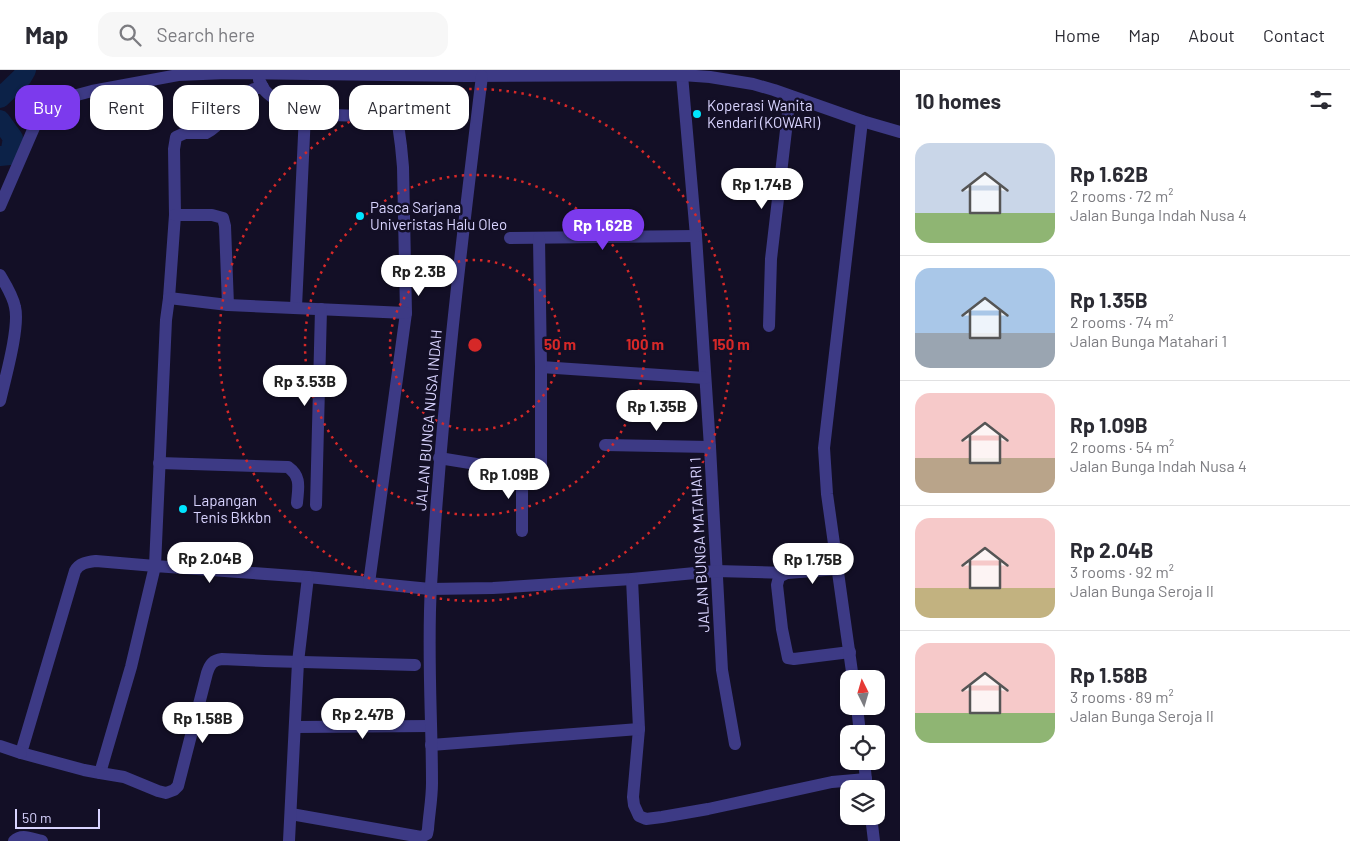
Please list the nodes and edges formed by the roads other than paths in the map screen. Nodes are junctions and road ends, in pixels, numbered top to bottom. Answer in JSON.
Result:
{"nodes":[{"id":1,"x":711,"y":73,"type":"edge"},
{"id":2,"x":150,"y":75,"type":"edge"},
{"id":3,"x":682,"y":75,"type":"junction"},
{"id":4,"x":262,"y":76,"type":"edge"},
{"id":5,"x":482,"y":76,"type":"junction"},
{"id":6,"x":269,"y":88,"type":"edge"},
{"id":7,"x":790,"y":96,"type":"junction"},
{"id":8,"x":339,"y":115,"type":"edge"},
{"id":9,"x":862,"y":121,"type":"junction"},
{"id":10,"x":305,"y":130,"type":"edge"},
{"id":11,"x":900,"y":132,"type":"edge"},
{"id":12,"x":0,"y":206,"type":"edge"},
{"id":13,"x":175,"y":215,"type":"junction"},
{"id":14,"x":696,"y":236,"type":"junction"},
{"id":15,"x":510,"y":238,"type":"dead end"},
{"id":16,"x":540,"y":238,"type":"junction"},
{"id":17,"x":0,"y":275,"type":"edge"},
{"id":18,"x":169,"y":298,"type":"junction"},
{"id":19,"x":228,"y":305,"type":"junction"},
{"id":20,"x":296,"y":307,"type":"junction"},
{"id":21,"x":321,"y":309,"type":"junction"},
{"id":22,"x":406,"y":313,"type":"junction"},
{"id":23,"x":769,"y":326,"type":"dead end"},
{"id":24,"x":541,"y":366,"type":"junction"},
{"id":25,"x":705,"y":378,"type":"junction"},
{"id":26,"x":0,"y":401,"type":"edge"},
{"id":27,"x":605,"y":445,"type":"dead end"},
{"id":28,"x":710,"y":447,"type":"junction"},
{"id":29,"x":439,"y":458,"type":"junction"},
{"id":30,"x":159,"y":463,"type":"junction"},
{"id":31,"x":522,"y":470,"type":"junction"},
{"id":32,"x":297,"y":503,"type":"dead end"},
{"id":33,"x":316,"y":505,"type":"dead end"},
{"id":34,"x":522,"y":531,"type":"dead end"},
{"id":35,"x":155,"y":566,"type":"junction"},
{"id":36,"x":838,"y":569,"type":"junction"},
{"id":37,"x":716,"y":571,"type":"junction"},
{"id":38,"x":787,"y":573,"type":"junction"},
{"id":39,"x":308,"y":577,"type":"junction"},
{"id":40,"x":632,"y":579,"type":"junction"},
{"id":41,"x":369,"y":583,"type":"junction"},
{"id":42,"x":430,"y":589,"type":"junction"},
{"id":43,"x":850,"y":652,"type":"junction"},
{"id":44,"x":298,"y":662,"type":"junction"},
{"id":45,"x":415,"y":665,"type":"dead end"},
{"id":46,"x":852,"y":670,"type":"edge"},
{"id":47,"x":431,"y":726,"type":"junction"},
{"id":48,"x":296,"y":727,"type":"junction"},
{"id":49,"x":639,"y":729,"type":"junction"},
{"id":50,"x":735,"y":744,"type":"dead end"},
{"id":51,"x":431,"y":745,"type":"junction"},
{"id":52,"x":0,"y":746,"type":"edge"},
{"id":53,"x":22,"y":753,"type":"junction"},
{"id":54,"x":100,"y":773,"type":"junction"},
{"id":55,"x":840,"y":782,"type":"edge"},
{"id":56,"x":291,"y":814,"type":"junction"},
{"id":57,"x":872,"y":825,"type":"edge"},
{"id":58,"x":14,"y":841,"type":"edge"},
{"id":59,"x":42,"y":841,"type":"edge"},
{"id":60,"x":289,"y":841,"type":"edge"},
{"id":61,"x":874,"y":841,"type":"edge"}],
"edges":[{"from":1,"to":3,"type":"street"},
{"from":1,"to":7,"type":"street"},
{"from":2,"to":4,"type":"street"},
{"from":2,"to":12,"type":"street"},
{"from":3,"to":5,"type":"street"},
{"from":3,"to":14,"type":"street","name":"JALAN BUNGA MATAHARI 1"},
{"from":4,"to":5,"type":"street"},
{"from":4,"to":6,"type":"street"},
{"from":4,"to":13,"type":"street"},
{"from":5,"to":29,"type":"street","name":"JALAN BUNGA NUSA INDAH"},
{"from":7,"to":9,"type":"street"},
{"from":7,"to":23,"type":"street"},
{"from":8,"to":22,"type":"street"},
{"from":9,"to":11,"type":"street"},
{"from":9,"to":36,"type":"street"},
{"from":10,"to":20,"type":"street"},
{"from":13,"to":18,"type":"street"},
{"from":13,"to":19,"type":"street"},
{"from":14,"to":16,"type":"street"},
{"from":14,"to":25,"type":"street","name":"JALAN BUNGA MATAHARI 1"},
{"from":15,"to":16,"type":"street"},
{"from":16,"to":24,"type":"street"},
{"from":17,"to":26,"type":"street"},
{"from":18,"to":19,"type":"street"},
{"from":18,"to":30,"type":"street"},
{"from":19,"to":20,"type":"street"},
{"from":20,"to":21,"type":"street"},
{"from":21,"to":22,"type":"street"},
{"from":21,"to":33,"type":"street"},
{"from":22,"to":41,"type":"street"},
{"from":24,"to":25,"type":"street"},
{"from":24,"to":31,"type":"street"},
{"from":25,"to":28,"type":"street","name":"JALAN BUNGA MATAHARI 1"},
{"from":27,"to":28,"type":"street"},
{"from":28,"to":37,"type":"street","name":"JALAN BUNGA MATAHARI 1"},
{"from":29,"to":31,"type":"street"},
{"from":29,"to":42,"type":"street","name":"JALAN BUNGA NUSA INDAH"},
{"from":30,"to":32,"type":"street"},
{"from":30,"to":35,"type":"street"},
{"from":31,"to":34,"type":"street"},
{"from":35,"to":39,"type":"street"},
{"from":35,"to":53,"type":"street"},
{"from":35,"to":54,"type":"street"},
{"from":36,"to":38,"type":"street"},
{"from":36,"to":43,"type":"street"},
{"from":37,"to":38,"type":"street"},
{"from":37,"to":40,"type":"street"},
{"from":37,"to":50,"type":"street","name":"JALAN BUNGA MATAHARI 1"},
{"from":38,"to":43,"type":"street"},
{"from":39,"to":41,"type":"street"},
{"from":39,"to":44,"type":"street"},
{"from":40,"to":42,"type":"street"},
{"from":40,"to":49,"type":"street"},
{"from":41,"to":42,"type":"street"},
{"from":42,"to":47,"type":"street","name":"JALAN BUNGA NUSA INDAH"},
{"from":43,"to":46,"type":"street"},
{"from":44,"to":45,"type":"street"},
{"from":44,"to":48,"type":"street"},
{"from":44,"to":54,"type":"street"},
{"from":47,"to":48,"type":"street"},
{"from":47,"to":51,"type":"street","name":"JALAN BUNGA NUSA INDAH"},
{"from":48,"to":56,"type":"street"},
{"from":49,"to":51,"type":"street"},
{"from":49,"to":55,"type":"street"},
{"from":51,"to":56,"type":"street","name":"JALAN BUNGA NUSA INDAH"},
{"from":52,"to":53,"type":"street"},
{"from":53,"to":54,"type":"street"},
{"from":56,"to":60,"type":"street"},
{"from":57,"to":61,"type":"street"},
{"from":58,"to":59,"type":"street"}]}
